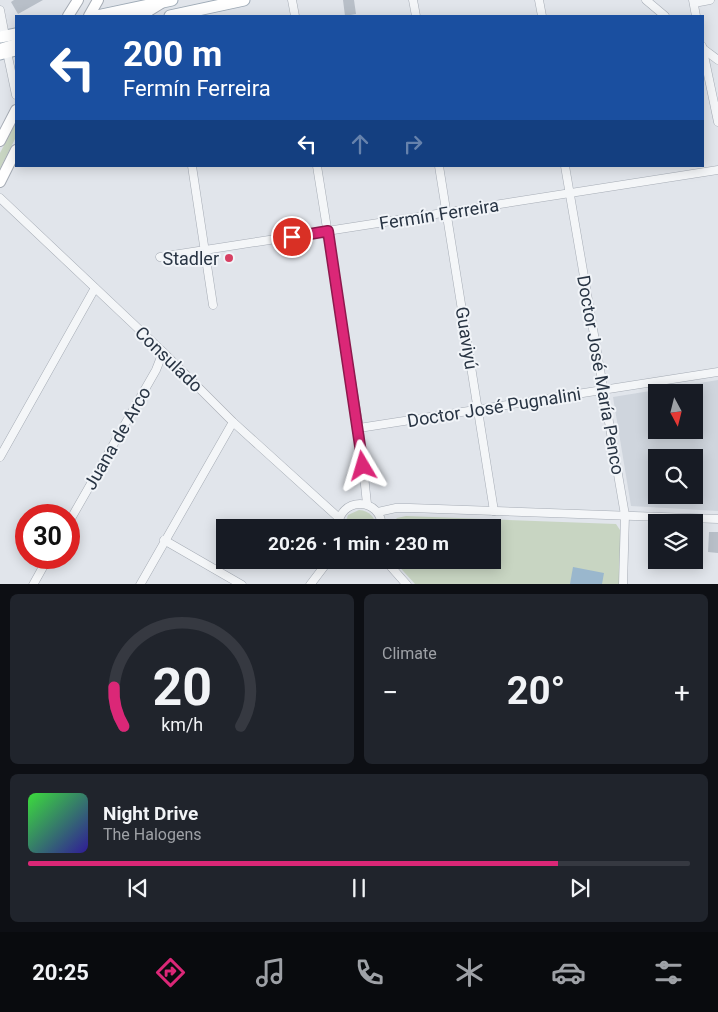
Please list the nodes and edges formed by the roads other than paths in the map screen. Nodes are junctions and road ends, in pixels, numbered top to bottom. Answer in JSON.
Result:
{"nodes":[{"id":1,"x":78,"y":0,"type":"edge"},
{"id":2,"x":98,"y":0,"type":"edge"},
{"id":3,"x":168,"y":0,"type":"edge"},
{"id":4,"x":244,"y":0,"type":"edge"},
{"id":5,"x":292,"y":0,"type":"edge"},
{"id":6,"x":413,"y":0,"type":"edge"},
{"id":7,"x":539,"y":0,"type":"edge"},
{"id":8,"x":646,"y":0,"type":"edge"},
{"id":9,"x":710,"y":0,"type":"edge"},
{"id":10,"x":693,"y":2,"type":"edge"},
{"id":11,"x":0,"y":10,"type":"edge"},
{"id":12,"x":69,"y":15,"type":"edge"},
{"id":13,"x":90,"y":15,"type":"edge"},
{"id":14,"x":101,"y":15,"type":"edge"},
{"id":15,"x":134,"y":15,"type":"edge"},
{"id":16,"x":175,"y":15,"type":"edge"},
{"id":17,"x":295,"y":15,"type":"edge"},
{"id":18,"x":416,"y":15,"type":"edge"},
{"id":19,"x":542,"y":15,"type":"edge"},
{"id":20,"x":664,"y":15,"type":"edge"},
{"id":21,"x":696,"y":15,"type":"edge"},
{"id":22,"x":7,"y":36,"type":"edge"},
{"id":23,"x":704,"y":49,"type":"edge"},
{"id":24,"x":6,"y":51,"type":"edge"},
{"id":25,"x":704,"y":53,"type":"edge"},
{"id":26,"x":718,"y":60,"type":"edge"},
{"id":27,"x":15,"y":91,"type":"edge"},
{"id":28,"x":15,"y":112,"type":"edge"},
{"id":29,"x":718,"y":122,"type":"edge"},
{"id":30,"x":0,"y":141,"type":"edge"},
{"id":31,"x":15,"y":152,"type":"edge"},
{"id":32,"x":192,"y":167,"type":"edge"},
{"id":33,"x":317,"y":167,"type":"edge"},
{"id":34,"x":439,"y":167,"type":"edge"},
{"id":35,"x":565,"y":167,"type":"edge"},
{"id":36,"x":718,"y":170,"type":"edge"},
{"id":37,"x":0,"y":182,"type":"edge"},
{"id":38,"x":570,"y":194,"type":"junction"},
{"id":39,"x":0,"y":198,"type":"edge"},
{"id":40,"x":447,"y":213,"type":"junction"},
{"id":41,"x":328,"y":231,"type":"junction"},
{"id":42,"x":204,"y":251,"type":"junction"},
{"id":43,"x":160,"y":257,"type":"dead end"},
{"id":44,"x":95,"y":288,"type":"junction"},
{"id":45,"x":213,"y":305,"type":"dead end"},
{"id":46,"x":163,"y":352,"type":"junction"},
{"id":47,"x":718,"y":372,"type":"edge"},
{"id":48,"x":603,"y":390,"type":"junction"},
{"id":49,"x":478,"y":409,"type":"junction"},
{"id":50,"x":233,"y":422,"type":"junction"},
{"id":51,"x":358,"y":428,"type":"junction"},
{"id":52,"x":0,"y":457,"type":"edge"},
{"id":53,"x":79,"y":504,"type":"edge"},
{"id":54,"x":367,"y":504,"type":"junction"},
{"id":55,"x":494,"y":511,"type":"junction"},
{"id":56,"x":378,"y":512,"type":"junction"},
{"id":57,"x":624,"y":515,"type":"junction"},
{"id":58,"x":339,"y":518,"type":"joint"},
{"id":59,"x":718,"y":518,"type":"edge"},
{"id":60,"x":380,"y":519,"type":"edge"},
{"id":61,"x":164,"y":540,"type":"junction"},
{"id":62,"x":42,"y":569,"type":"edge"},
{"id":63,"x":322,"y":569,"type":"edge"},
{"id":64,"x":393,"y":569,"type":"edge"},
{"id":65,"x":33,"y":584,"type":"edge"},
{"id":66,"x":140,"y":584,"type":"edge"},
{"id":67,"x":242,"y":584,"type":"edge"},
{"id":68,"x":310,"y":584,"type":"edge"},
{"id":69,"x":407,"y":584,"type":"edge"},
{"id":70,"x":623,"y":584,"type":"edge"}],
"edges":[{"from":1,"to":12,"type":"main road"},
{"from":2,"to":13,"type":"main road"},
{"from":3,"to":14,"type":"main road"},
{"from":3,"to":15,"type":"main road"},
{"from":4,"to":16,"type":"main road"},
{"from":5,"to":17,"type":"street"},
{"from":6,"to":18,"type":"street"},
{"from":7,"to":19,"type":"street"},
{"from":8,"to":20,"type":"street"},
{"from":9,"to":10,"type":"street"},
{"from":10,"to":21,"type":"street"},
{"from":11,"to":22,"type":"street"},
{"from":23,"to":26,"type":"street"},
{"from":24,"to":27,"type":"street"},
{"from":25,"to":29,"type":"street"},
{"from":28,"to":30,"type":"main road"},
{"from":31,"to":37,"type":"main road"},
{"from":32,"to":42,"type":"street"},
{"from":33,"to":41,"type":"street"},
{"from":34,"to":40,"type":"street","name":"Guaviyú"},
{"from":35,"to":38,"type":"street","name":"Doctor José María Penco"},
{"from":36,"to":38,"type":"street","name":"Fermín Ferreira"},
{"from":38,"to":40,"type":"street","name":"Fermín Ferreira"},
{"from":38,"to":48,"type":"street","name":"Doctor José María Penco"},
{"from":39,"to":44,"type":"street","name":"Consulado"},
{"from":40,"to":41,"type":"street","name":"Fermín Ferreira"},
{"from":40,"to":49,"type":"street","name":"Guaviyú"},
{"from":41,"to":42,"type":"street","name":"Fermín Ferreira"},
{"from":41,"to":51,"type":"street"},
{"from":42,"to":43,"type":"street","name":"Fermín Ferreira"},
{"from":42,"to":45,"type":"street"},
{"from":44,"to":46,"type":"street","name":"Consulado"},
{"from":44,"to":52,"type":"street"},
{"from":46,"to":50,"type":"street","name":"Consulado"},
{"from":46,"to":53,"type":"street","name":"Juana de Arco"},
{"from":47,"to":48,"type":"street","name":"Doctor José Pugnalini"},
{"from":48,"to":49,"type":"street","name":"Doctor José Pugnalini"},
{"from":48,"to":57,"type":"street","name":"Doctor José María Penco"},
{"from":49,"to":51,"type":"street","name":"Doctor José Pugnalini"},
{"from":49,"to":55,"type":"street","name":"Guaviyú"},
{"from":50,"to":58,"type":"street","name":"Consulado"},
{"from":50,"to":61,"type":"street"},
{"from":51,"to":54,"type":"street"},
{"from":54,"to":56,"type":"street"},
{"from":54,"to":58,"type":"street"},
{"from":55,"to":56,"type":"street"},
{"from":55,"to":57,"type":"street"},
{"from":56,"to":60,"type":"street"},
{"from":57,"to":59,"type":"street"},
{"from":57,"to":70,"type":"street","name":"Doctor José María Penco"},
{"from":61,"to":66,"type":"street"},
{"from":61,"to":67,"type":"street"},
{"from":62,"to":65,"type":"street"},
{"from":63,"to":68,"type":"street"},
{"from":64,"to":69,"type":"street"}]}
